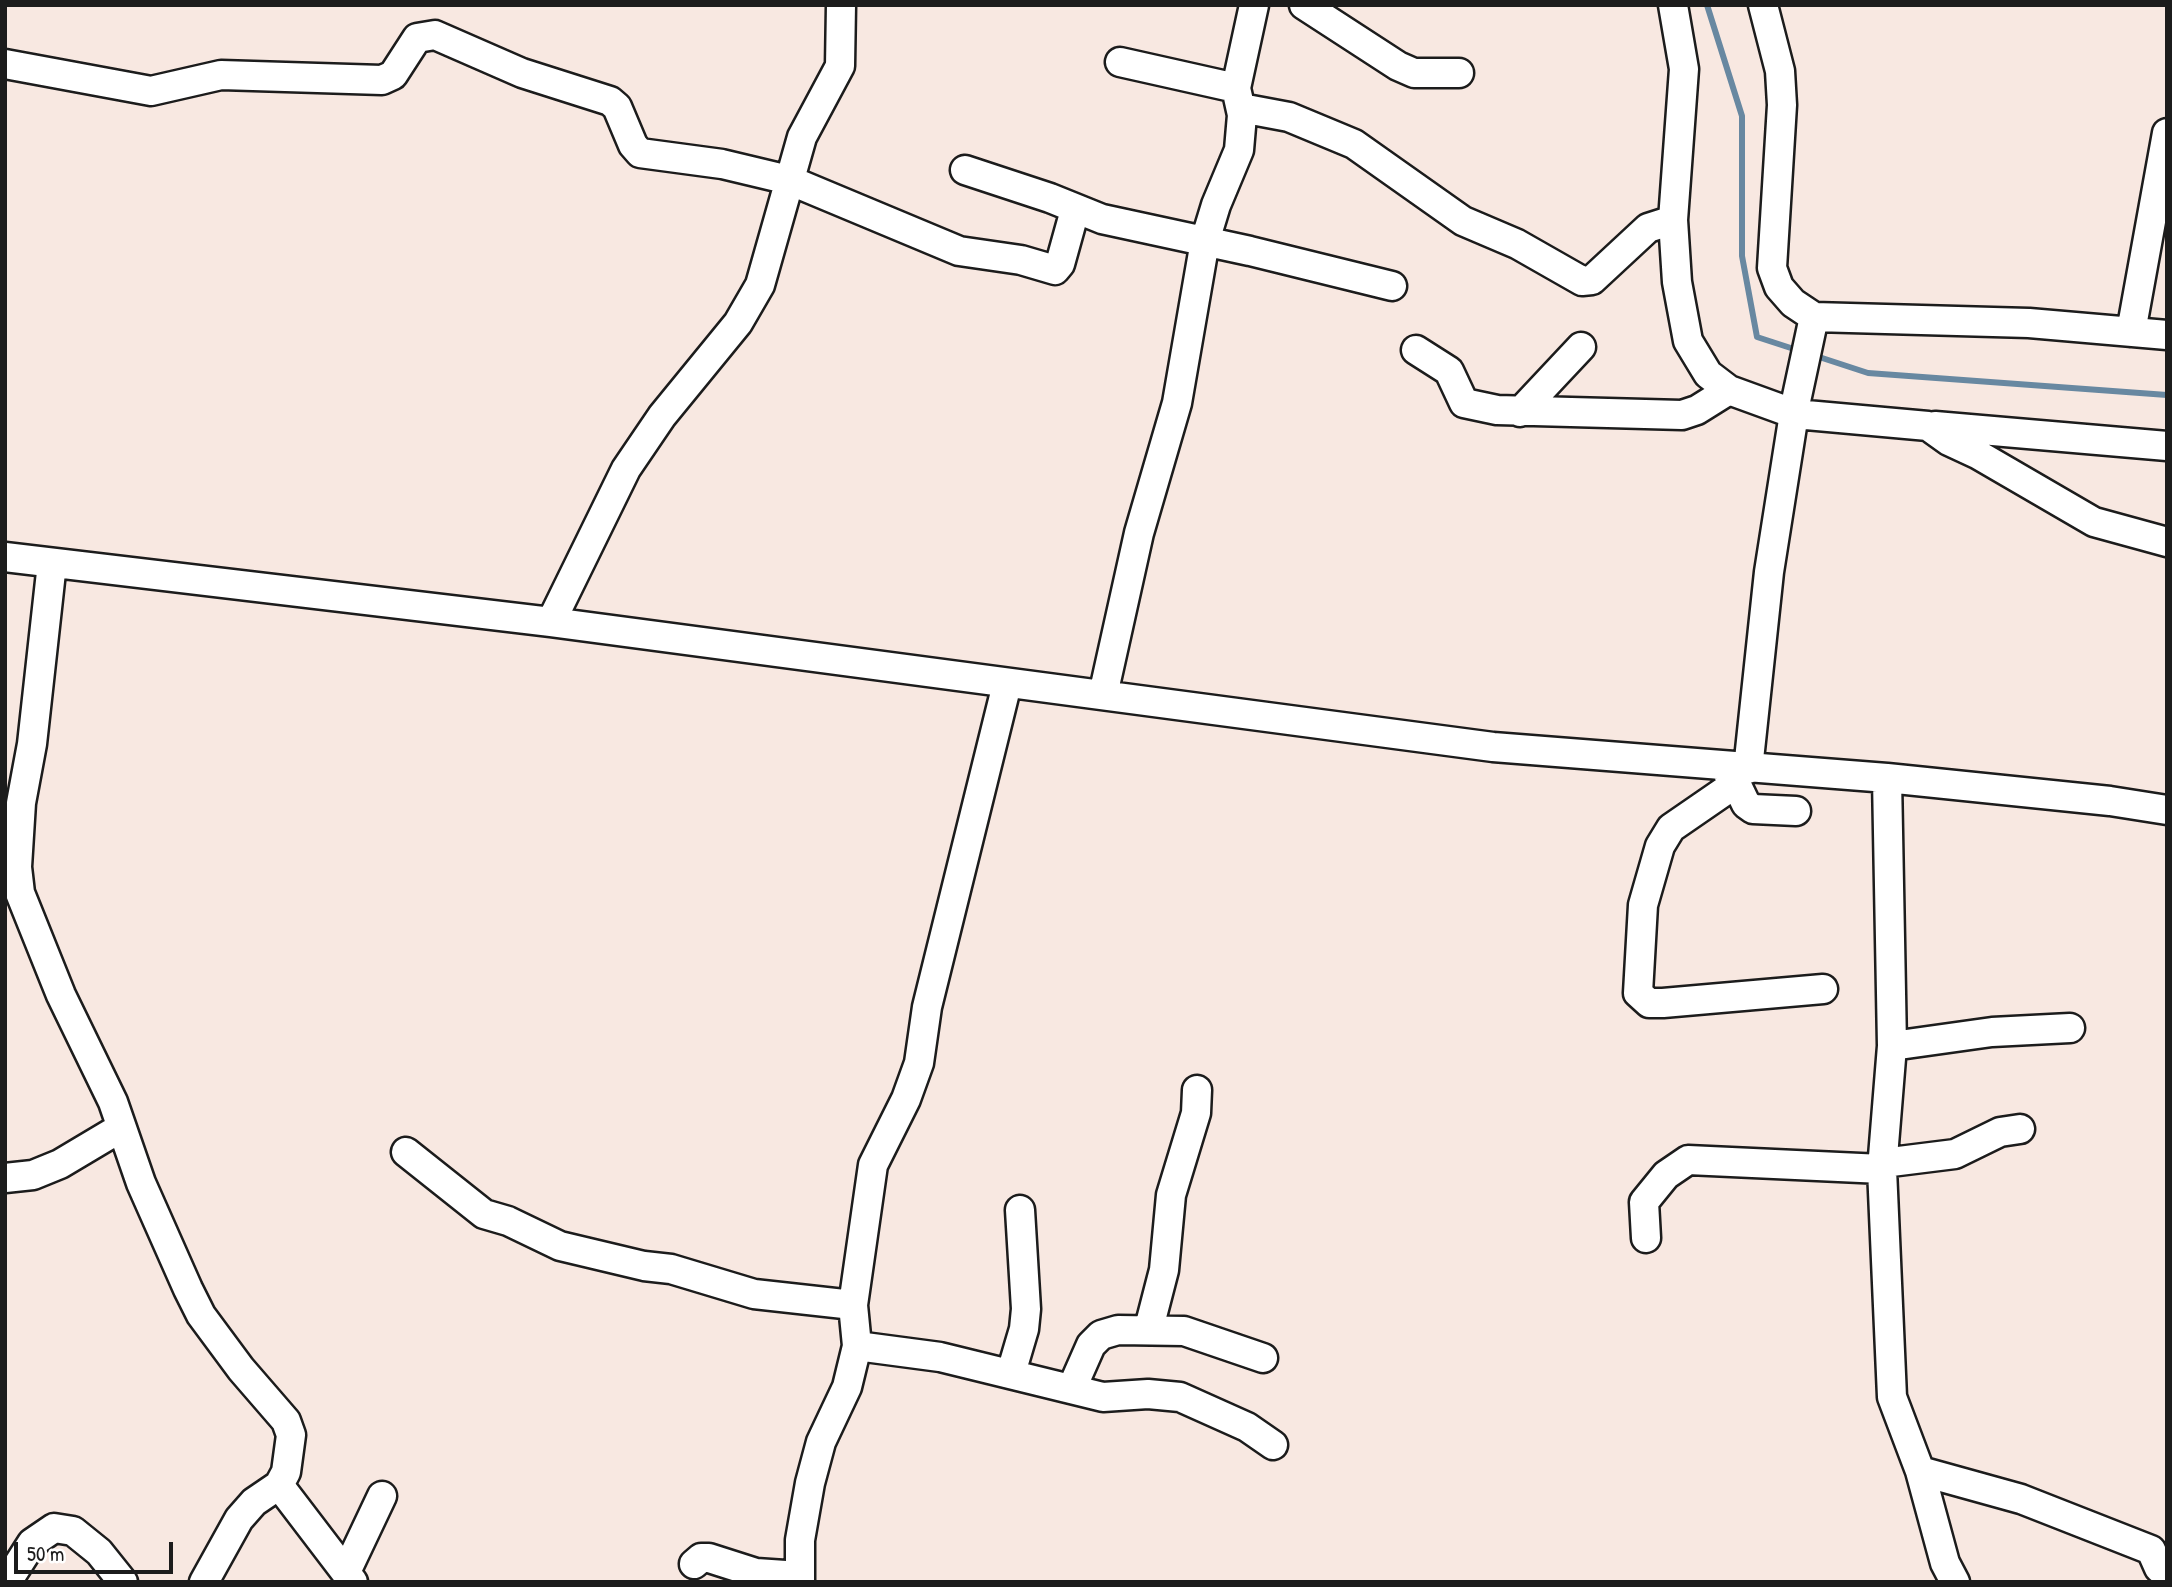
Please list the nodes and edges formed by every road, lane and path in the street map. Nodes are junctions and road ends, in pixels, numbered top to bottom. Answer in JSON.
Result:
{"nodes":[{"id":1,"x":841,"y":5,"type":"edge"},
{"id":2,"x":1254,"y":5,"type":"edge"},
{"id":3,"x":1304,"y":5,"type":"edge"},
{"id":4,"x":1673,"y":5,"type":"edge"},
{"id":5,"x":1763,"y":5,"type":"edge"},
{"id":6,"x":1120,"y":62,"type":"dead end"},
{"id":7,"x":5,"y":64,"type":"edge"},
{"id":8,"x":1460,"y":73,"type":"dead end"},
{"id":9,"x":1239,"y":98,"type":"junction"},
{"id":10,"x":2167,"y":133,"type":"edge"},
{"id":11,"x":965,"y":170,"type":"dead end"},
{"id":12,"x":789,"y":180,"type":"junction"},
{"id":13,"x":1075,"y":210,"type":"junction"},
{"id":14,"x":1673,"y":220,"type":"junction"},
{"id":15,"x":1205,"y":241,"type":"junction"},
{"id":16,"x":1392,"y":286,"type":"dead end"},
{"id":17,"x":1812,"y":322,"type":"junction"},
{"id":18,"x":2131,"y":332,"type":"junction"},
{"id":19,"x":2167,"y":335,"type":"edge"},
{"id":20,"x":1581,"y":347,"type":"dead end"},
{"id":21,"x":1416,"y":350,"type":"dead end"},
{"id":22,"x":1730,"y":390,"type":"junction"},
{"id":23,"x":1796,"y":407,"type":"junction"},
{"id":24,"x":1520,"y":412,"type":"junction"},
{"id":25,"x":1928,"y":426,"type":"junction"},
{"id":26,"x":2167,"y":446,"type":"edge"},
{"id":27,"x":2167,"y":542,"type":"edge"},
{"id":28,"x":5,"y":557,"type":"edge"},
{"id":29,"x":52,"y":563,"type":"junction"},
{"id":30,"x":551,"y":622,"type":"junction"},
{"id":31,"x":1007,"y":684,"type":"junction"},
{"id":32,"x":1103,"y":695,"type":"junction"},
{"id":33,"x":1735,"y":773,"type":"junction"},
{"id":34,"x":1887,"y":778,"type":"junction"},
{"id":35,"x":2167,"y":810,"type":"edge"},
{"id":36,"x":1796,"y":811,"type":"dead end"},
{"id":37,"x":1823,"y":989,"type":"dead end"},
{"id":38,"x":2070,"y":1028,"type":"dead end"},
{"id":39,"x":1892,"y":1046,"type":"junction"},
{"id":40,"x":1197,"y":1090,"type":"dead end"},
{"id":41,"x":2020,"y":1129,"type":"dead end"},
{"id":42,"x":123,"y":1133,"type":"junction"},
{"id":43,"x":407,"y":1152,"type":"dead end"},
{"id":44,"x":1882,"y":1166,"type":"junction"},
{"id":45,"x":5,"y":1178,"type":"edge"},
{"id":46,"x":1020,"y":1210,"type":"dead end"},
{"id":47,"x":1646,"y":1238,"type":"dead end"},
{"id":48,"x":853,"y":1305,"type":"junction"},
{"id":49,"x":1149,"y":1328,"type":"junction"},
{"id":50,"x":857,"y":1346,"type":"junction"},
{"id":51,"x":1263,"y":1358,"type":"dead end"},
{"id":52,"x":1011,"y":1373,"type":"junction"},
{"id":53,"x":1072,"y":1388,"type":"junction"},
{"id":54,"x":1273,"y":1445,"type":"dead end"},
{"id":55,"x":1920,"y":1471,"type":"junction"},
{"id":56,"x":279,"y":1485,"type":"junction"},
{"id":57,"x":382,"y":1496,"type":"dead end"},
{"id":58,"x":694,"y":1564,"type":"dead end"},
{"id":59,"x":2167,"y":1575,"type":"edge"},
{"id":60,"x":349,"y":1577,"type":"edge"},
{"id":61,"x":800,"y":1579,"type":"edge"},
{"id":62,"x":7,"y":1582,"type":"edge"},
{"id":63,"x":123,"y":1582,"type":"edge"},
{"id":64,"x":204,"y":1582,"type":"edge"},
{"id":65,"x":1955,"y":1582,"type":"edge"}],
"edges":[{"from":1,"to":12,"type":"street"},
{"from":2,"to":9,"type":"street"},
{"from":3,"to":8,"type":"street"},
{"from":4,"to":14,"type":"street"},
{"from":5,"to":17,"type":"street"},
{"from":6,"to":9,"type":"street"},
{"from":7,"to":12,"type":"street"},
{"from":9,"to":14,"type":"street"},
{"from":9,"to":15,"type":"street"},
{"from":10,"to":18,"type":"street"},
{"from":11,"to":13,"type":"street"},
{"from":12,"to":13,"type":"street"},
{"from":12,"to":30,"type":"street"},
{"from":13,"to":15,"type":"street"},
{"from":14,"to":22,"type":"street"},
{"from":15,"to":16,"type":"street"},
{"from":15,"to":32,"type":"street"},
{"from":17,"to":18,"type":"street"},
{"from":17,"to":23,"type":"street"},
{"from":18,"to":19,"type":"street"},
{"from":20,"to":24,"type":"street"},
{"from":21,"to":24,"type":"street"},
{"from":22,"to":23,"type":"street"},
{"from":22,"to":24,"type":"street"},
{"from":23,"to":25,"type":"street"},
{"from":23,"to":33,"type":"street"},
{"from":25,"to":26,"type":"street"},
{"from":25,"to":27,"type":"street"},
{"from":28,"to":29,"type":"street"},
{"from":29,"to":30,"type":"street"},
{"from":29,"to":42,"type":"street"},
{"from":30,"to":31,"type":"street"},
{"from":31,"to":32,"type":"street"},
{"from":31,"to":48,"type":"street"},
{"from":32,"to":33,"type":"street"},
{"from":33,"to":34,"type":"street"},
{"from":33,"to":36,"type":"street"},
{"from":33,"to":37,"type":"street"},
{"from":34,"to":35,"type":"street"},
{"from":34,"to":39,"type":"street"},
{"from":38,"to":39,"type":"street"},
{"from":39,"to":44,"type":"street"},
{"from":40,"to":49,"type":"street"},
{"from":41,"to":44,"type":"street"},
{"from":42,"to":45,"type":"street"},
{"from":42,"to":56,"type":"street"},
{"from":43,"to":48,"type":"street"},
{"from":44,"to":47,"type":"street"},
{"from":44,"to":55,"type":"street"},
{"from":46,"to":52,"type":"street"},
{"from":48,"to":50,"type":"street"},
{"from":49,"to":51,"type":"street"},
{"from":49,"to":53,"type":"street"},
{"from":50,"to":52,"type":"street"},
{"from":50,"to":61,"type":"street"},
{"from":52,"to":53,"type":"street"},
{"from":53,"to":54,"type":"street"},
{"from":55,"to":59,"type":"street"},
{"from":55,"to":65,"type":"street"},
{"from":56,"to":60,"type":"street"},
{"from":56,"to":64,"type":"street"},
{"from":57,"to":60,"type":"street"},
{"from":58,"to":61,"type":"street"},
{"from":62,"to":63,"type":"street"}]}
